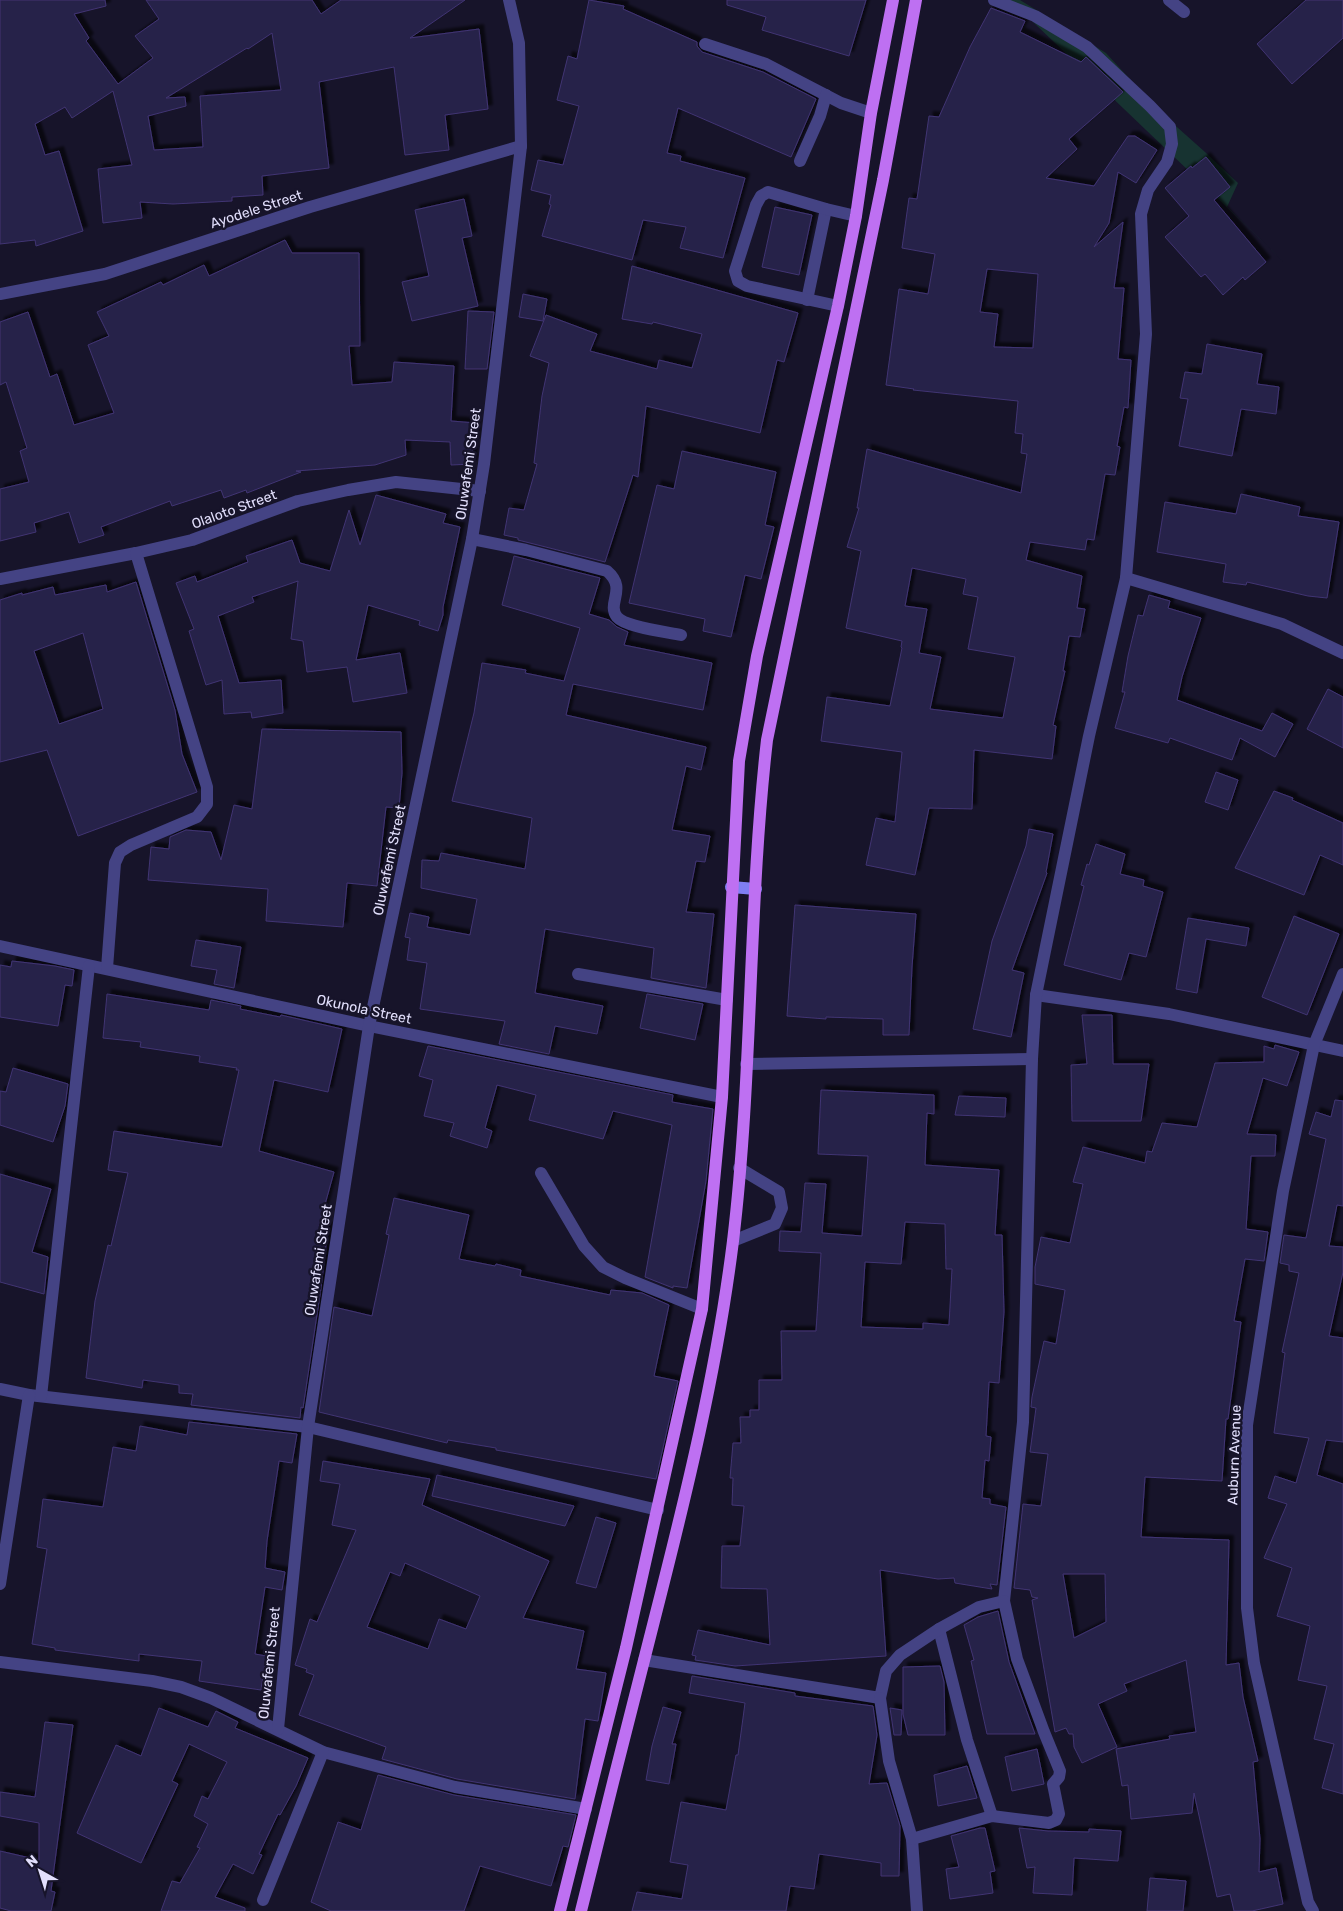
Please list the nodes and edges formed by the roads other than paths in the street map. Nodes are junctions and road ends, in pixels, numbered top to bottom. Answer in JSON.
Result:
{"nodes":[{"id":1,"x":509,"y":0,"type":"edge"},
{"id":2,"x":893,"y":0,"type":"edge"},
{"id":3,"x":916,"y":0,"type":"edge"},
{"id":4,"x":994,"y":0,"type":"edge"},
{"id":5,"x":1169,"y":0,"type":"edge"},
{"id":6,"x":1184,"y":12,"type":"dead end"},
{"id":7,"x":705,"y":44,"type":"dead end"},
{"id":8,"x":826,"y":95,"type":"junction"},
{"id":9,"x":871,"y":113,"type":"junction"},
{"id":10,"x":521,"y":146,"type":"junction"},
{"id":11,"x":800,"y":161,"type":"dead end"},
{"id":12,"x":826,"y":209,"type":"junction"},
{"id":13,"x":856,"y":216,"type":"junction"},
{"id":14,"x":0,"y":294,"type":"edge"},
{"id":15,"x":807,"y":300,"type":"junction"},
{"id":16,"x":838,"y":306,"type":"junction"},
{"id":17,"x":480,"y":491,"type":"junction"},
{"id":18,"x":472,"y":539,"type":"junction"},
{"id":19,"x":136,"y":553,"type":"junction"},
{"id":20,"x":1126,"y":578,"type":"junction"},
{"id":21,"x":0,"y":579,"type":"edge"},
{"id":22,"x":681,"y":635,"type":"dead end"},
{"id":23,"x":1343,"y":653,"type":"edge"},
{"id":24,"x":732,"y":887,"type":"junction"},
{"id":25,"x":756,"y":889,"type":"junction"},
{"id":26,"x":0,"y":946,"type":"edge"},
{"id":27,"x":89,"y":966,"type":"junction"},
{"id":28,"x":107,"y":968,"type":"junction"},
{"id":29,"x":578,"y":974,"type":"dead end"},
{"id":30,"x":1343,"y":974,"type":"edge"},
{"id":31,"x":1036,"y":995,"type":"junction"},
{"id":32,"x":727,"y":1000,"type":"junction"},
{"id":33,"x":369,"y":1026,"type":"junction"},
{"id":34,"x":1314,"y":1045,"type":"junction"},
{"id":35,"x":1343,"y":1051,"type":"edge"},
{"id":36,"x":1032,"y":1059,"type":"junction"},
{"id":37,"x":746,"y":1064,"type":"junction"},
{"id":38,"x":722,"y":1097,"type":"junction"},
{"id":39,"x":739,"y":1168,"type":"junction"},
{"id":40,"x":541,"y":1173,"type":"dead end"},
{"id":41,"x":732,"y":1241,"type":"junction"},
{"id":42,"x":702,"y":1309,"type":"junction"},
{"id":43,"x":0,"y":1389,"type":"edge"},
{"id":44,"x":35,"y":1395,"type":"junction"},
{"id":45,"x":308,"y":1427,"type":"junction"},
{"id":46,"x":658,"y":1510,"type":"junction"},
{"id":47,"x":0,"y":1584,"type":"edge"},
{"id":48,"x":1004,"y":1601,"type":"junction"},
{"id":49,"x":939,"y":1629,"type":"junction"},
{"id":50,"x":644,"y":1660,"type":"junction"},
{"id":51,"x":0,"y":1662,"type":"edge"},
{"id":52,"x":880,"y":1698,"type":"junction"},
{"id":53,"x":278,"y":1729,"type":"junction"},
{"id":54,"x":322,"y":1752,"type":"junction"},
{"id":55,"x":586,"y":1809,"type":"junction"},
{"id":56,"x":992,"y":1816,"type":"junction"},
{"id":57,"x":912,"y":1839,"type":"junction"},
{"id":58,"x":263,"y":1900,"type":"dead end"},
{"id":59,"x":560,"y":1911,"type":"edge"},
{"id":60,"x":581,"y":1911,"type":"edge"},
{"id":61,"x":917,"y":1911,"type":"edge"},
{"id":62,"x":1312,"y":1911,"type":"edge"}],
"edges":[{"from":1,"to":10,"type":"street","name":"Oluwafemi Street"},
{"from":2,"to":9,"type":"main road"},
{"from":3,"to":25,"type":"main road"},
{"from":4,"to":20,"type":"street"},
{"from":5,"to":6,"type":"street"},
{"from":7,"to":8,"type":"street"},
{"from":8,"to":9,"type":"street"},
{"from":8,"to":11,"type":"street"},
{"from":9,"to":13,"type":"main road"},
{"from":10,"to":14,"type":"street","name":"Ayodele Street"},
{"from":10,"to":17,"type":"street","name":"Oluwafemi Street"},
{"from":12,"to":13,"type":"street"},
{"from":12,"to":15,"type":"street"},
{"from":12,"to":15,"type":"street"},
{"from":13,"to":16,"type":"main road"},
{"from":15,"to":16,"type":"street"},
{"from":16,"to":24,"type":"main road"},
{"from":17,"to":18,"type":"street","name":"Oluwafemi Street"},
{"from":17,"to":19,"type":"street","name":"Olaloto Street"},
{"from":18,"to":22,"type":"street"},
{"from":18,"to":33,"type":"street","name":"Oluwafemi Street"},
{"from":19,"to":21,"type":"street","name":"Olaloto Street"},
{"from":19,"to":28,"type":"street"},
{"from":20,"to":23,"type":"street"},
{"from":20,"to":31,"type":"street"},
{"from":24,"to":25,"type":"main road"},
{"from":24,"to":32,"type":"main road"},
{"from":25,"to":37,"type":"main road"},
{"from":26,"to":27,"type":"street","name":"Okunola Street"},
{"from":27,"to":28,"type":"street","name":"Okunola Street"},
{"from":27,"to":44,"type":"street"},
{"from":28,"to":33,"type":"street","name":"Okunola Street"},
{"from":29,"to":32,"type":"street"},
{"from":30,"to":34,"type":"street","name":"Auburn Avenue"},
{"from":31,"to":34,"type":"street"},
{"from":31,"to":36,"type":"street"},
{"from":32,"to":38,"type":"main road"},
{"from":33,"to":38,"type":"street","name":"Okunola Street"},
{"from":33,"to":45,"type":"street","name":"Oluwafemi Street"},
{"from":34,"to":35,"type":"street"},
{"from":34,"to":62,"type":"street","name":"Auburn Avenue"},
{"from":36,"to":37,"type":"street"},
{"from":36,"to":48,"type":"street"},
{"from":37,"to":39,"type":"main road"},
{"from":38,"to":42,"type":"main road"},
{"from":39,"to":41,"type":"main road"},
{"from":39,"to":41,"type":"street"},
{"from":40,"to":42,"type":"street"},
{"from":41,"to":50,"type":"main road"},
{"from":42,"to":46,"type":"main road"},
{"from":43,"to":44,"type":"street"},
{"from":44,"to":45,"type":"street"},
{"from":44,"to":47,"type":"street"},
{"from":45,"to":46,"type":"street"},
{"from":45,"to":53,"type":"street","name":"Oluwafemi Street"},
{"from":46,"to":55,"type":"main road"},
{"from":48,"to":49,"type":"street"},
{"from":48,"to":56,"type":"street"},
{"from":49,"to":52,"type":"street"},
{"from":49,"to":56,"type":"street"},
{"from":50,"to":52,"type":"street"},
{"from":50,"to":60,"type":"main road"},
{"from":51,"to":53,"type":"street"},
{"from":52,"to":57,"type":"street"},
{"from":53,"to":54,"type":"street"},
{"from":54,"to":55,"type":"street"},
{"from":54,"to":58,"type":"street"},
{"from":55,"to":59,"type":"main road"},
{"from":56,"to":57,"type":"street"},
{"from":57,"to":61,"type":"street"}]}
